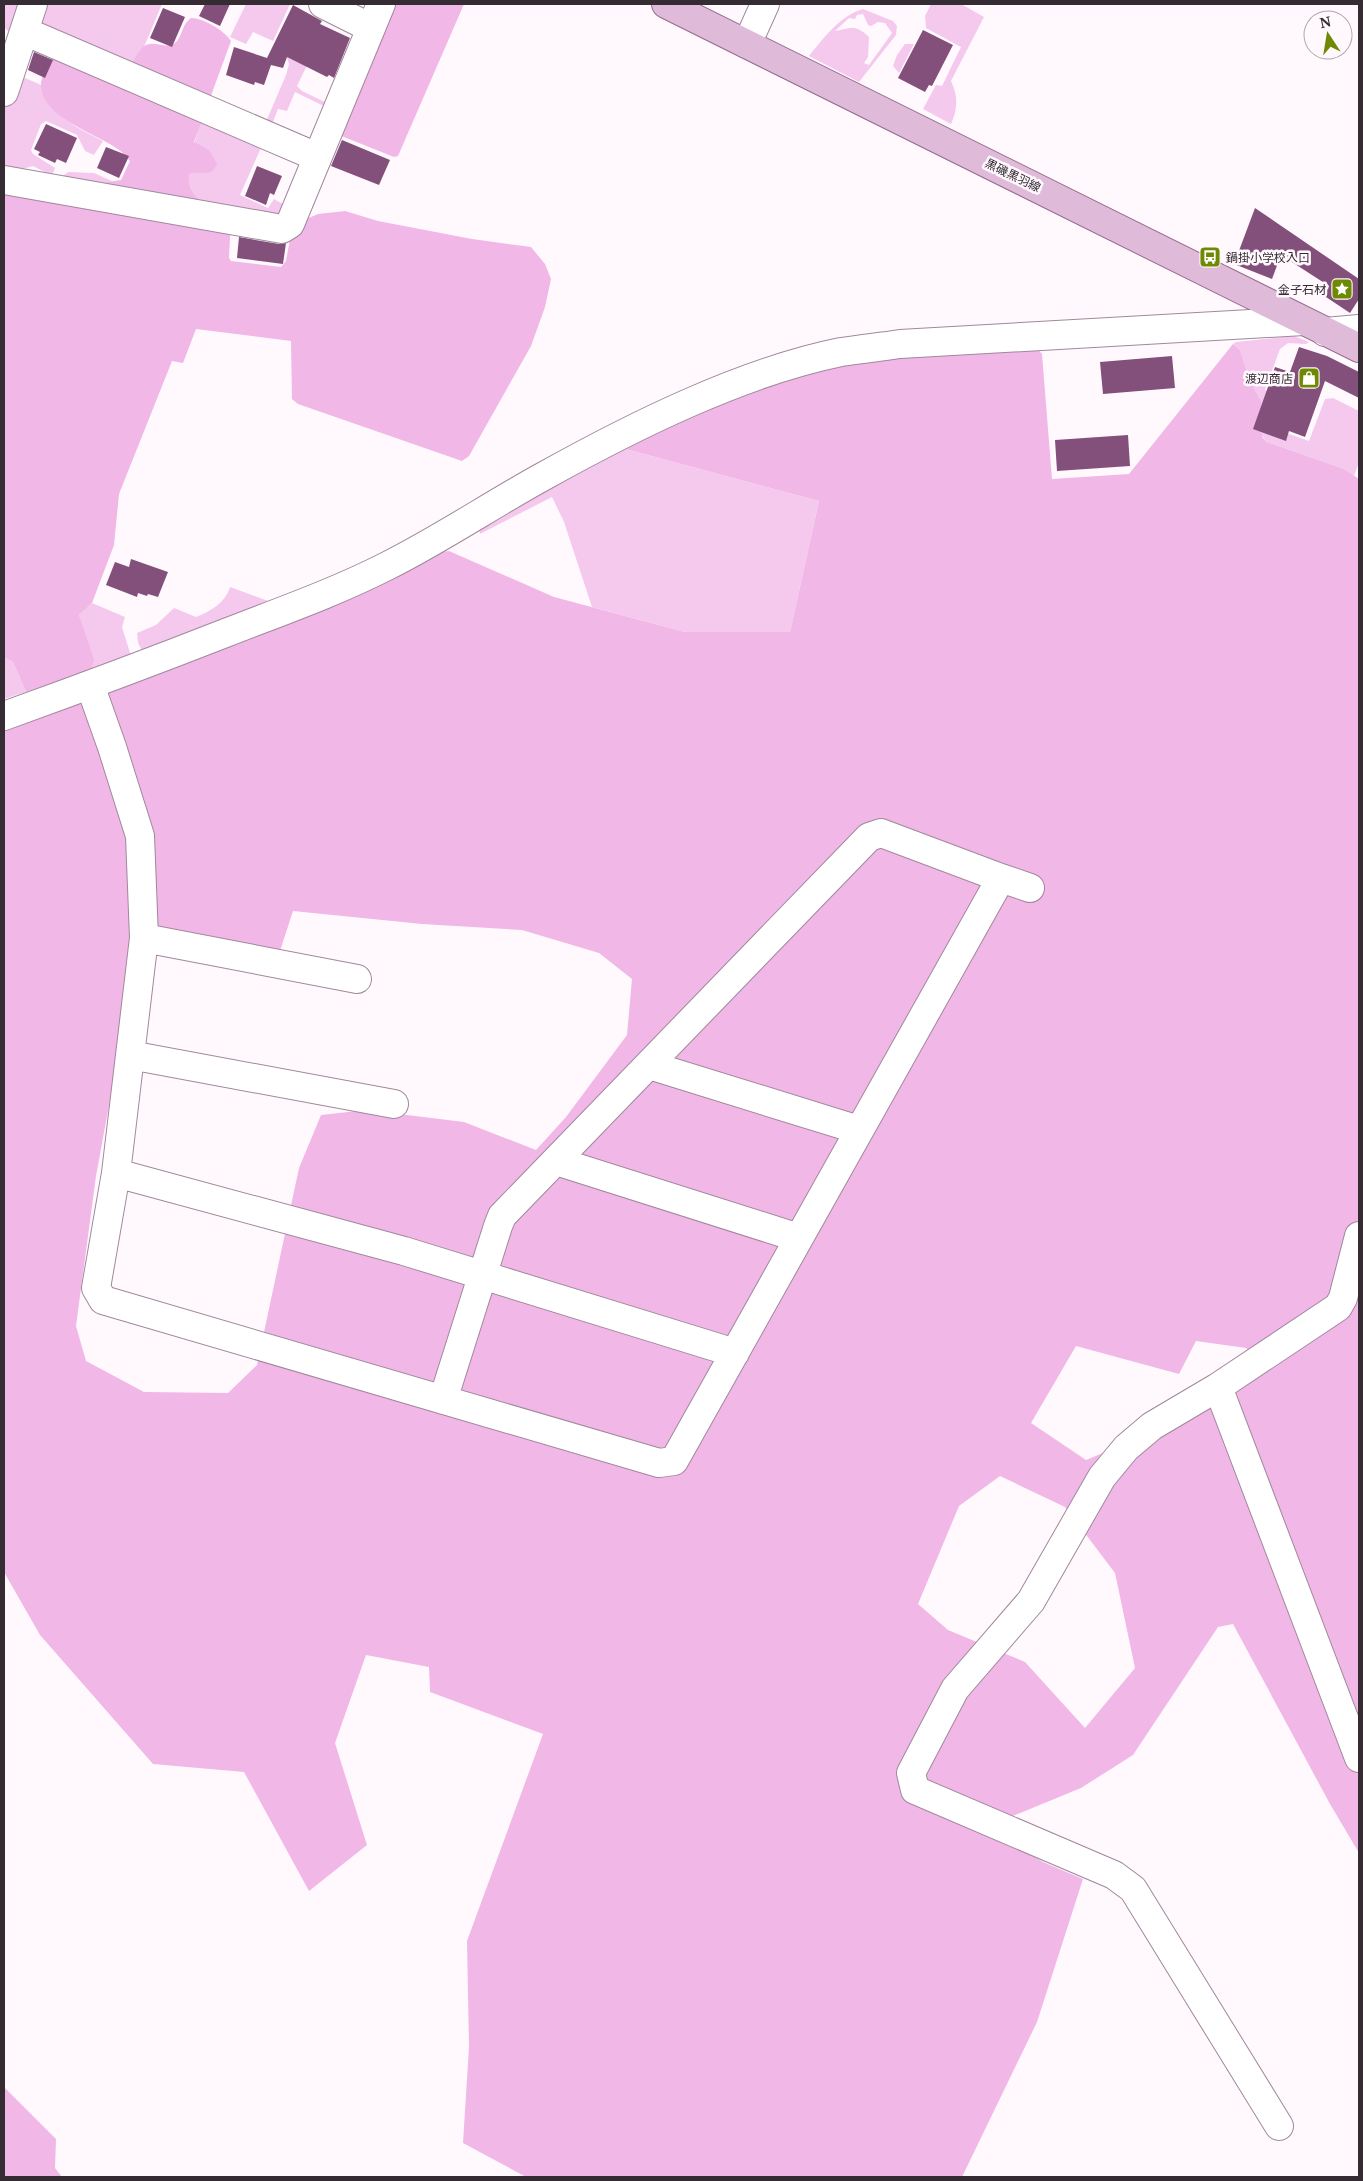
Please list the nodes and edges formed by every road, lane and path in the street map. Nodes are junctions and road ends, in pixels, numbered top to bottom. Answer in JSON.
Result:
{"nodes":[{"id":1,"x":33,"y":4,"type":"edge"},
{"id":2,"x":323,"y":4,"type":"edge"},
{"id":3,"x":666,"y":4,"type":"edge"},
{"id":4,"x":765,"y":4,"type":"edge"},
{"id":5,"x":376,"y":16,"type":"edge"},
{"id":6,"x":24,"y":31,"type":"junction"},
{"id":7,"x":747,"y":44,"type":"junction"},
{"id":8,"x":4,"y":92,"type":"edge"},
{"id":9,"x":317,"y":157,"type":"junction"},
{"id":10,"x":4,"y":180,"type":"edge"},
{"id":11,"x":1315,"y":326,"type":"junction"},
{"id":12,"x":1359,"y":329,"type":"edge"},
{"id":13,"x":1359,"y":348,"type":"edge"},
{"id":14,"x":90,"y":686,"type":"junction"},
{"id":15,"x":4,"y":716,"type":"edge"},
{"id":16,"x":1001,"y":878,"type":"junction"},
{"id":17,"x":1030,"y":888,"type":"dead end"},
{"id":18,"x":144,"y":938,"type":"junction"},
{"id":19,"x":357,"y":979,"type":"dead end"},
{"id":20,"x":130,"y":1055,"type":"junction"},
{"id":21,"x":649,"y":1065,"type":"junction"},
{"id":22,"x":394,"y":1104,"type":"dead end"},
{"id":23,"x":859,"y":1130,"type":"junction"},
{"id":24,"x":556,"y":1161,"type":"junction"},
{"id":25,"x":116,"y":1173,"type":"junction"},
{"id":26,"x":1359,"y":1236,"type":"edge"},
{"id":27,"x":799,"y":1238,"type":"junction"},
{"id":28,"x":1354,"y":1272,"type":"edge"},
{"id":29,"x":482,"y":1276,"type":"junction"},
{"id":30,"x":734,"y":1353,"type":"junction"},
{"id":31,"x":1218,"y":1388,"type":"junction"},
{"id":32,"x":443,"y":1400,"type":"junction"},
{"id":33,"x":1359,"y":1758,"type":"edge"},
{"id":34,"x":1279,"y":2126,"type":"dead end"}],
"edges":[{"from":1,"to":6,"type":"street"},
{"from":2,"to":5,"type":"street"},
{"from":3,"to":7,"type":"main road","name":"黒磯黒羽線"},
{"from":4,"to":7,"type":"street"},
{"from":5,"to":9,"type":"street"},
{"from":6,"to":8,"type":"street"},
{"from":6,"to":9,"type":"street"},
{"from":7,"to":11,"type":"main road","name":"黒磯黒羽線"},
{"from":9,"to":10,"type":"street"},
{"from":11,"to":12,"type":"street"},
{"from":11,"to":13,"type":"main road","name":"黒磯黒羽線"},
{"from":11,"to":14,"type":"street"},
{"from":14,"to":15,"type":"street"},
{"from":14,"to":18,"type":"street"},
{"from":16,"to":17,"type":"street"},
{"from":16,"to":21,"type":"street"},
{"from":16,"to":23,"type":"street"},
{"from":18,"to":19,"type":"street"},
{"from":18,"to":20,"type":"street"},
{"from":20,"to":22,"type":"street"},
{"from":20,"to":25,"type":"street"},
{"from":21,"to":23,"type":"street"},
{"from":21,"to":24,"type":"street"},
{"from":23,"to":27,"type":"street"},
{"from":24,"to":27,"type":"street"},
{"from":24,"to":29,"type":"street"},
{"from":25,"to":29,"type":"street"},
{"from":25,"to":32,"type":"street"},
{"from":26,"to":28,"type":"street"},
{"from":27,"to":30,"type":"street"},
{"from":28,"to":31,"type":"street"},
{"from":29,"to":30,"type":"street"},
{"from":29,"to":32,"type":"street"},
{"from":30,"to":32,"type":"street"},
{"from":31,"to":33,"type":"street"},
{"from":31,"to":34,"type":"street"}]}
